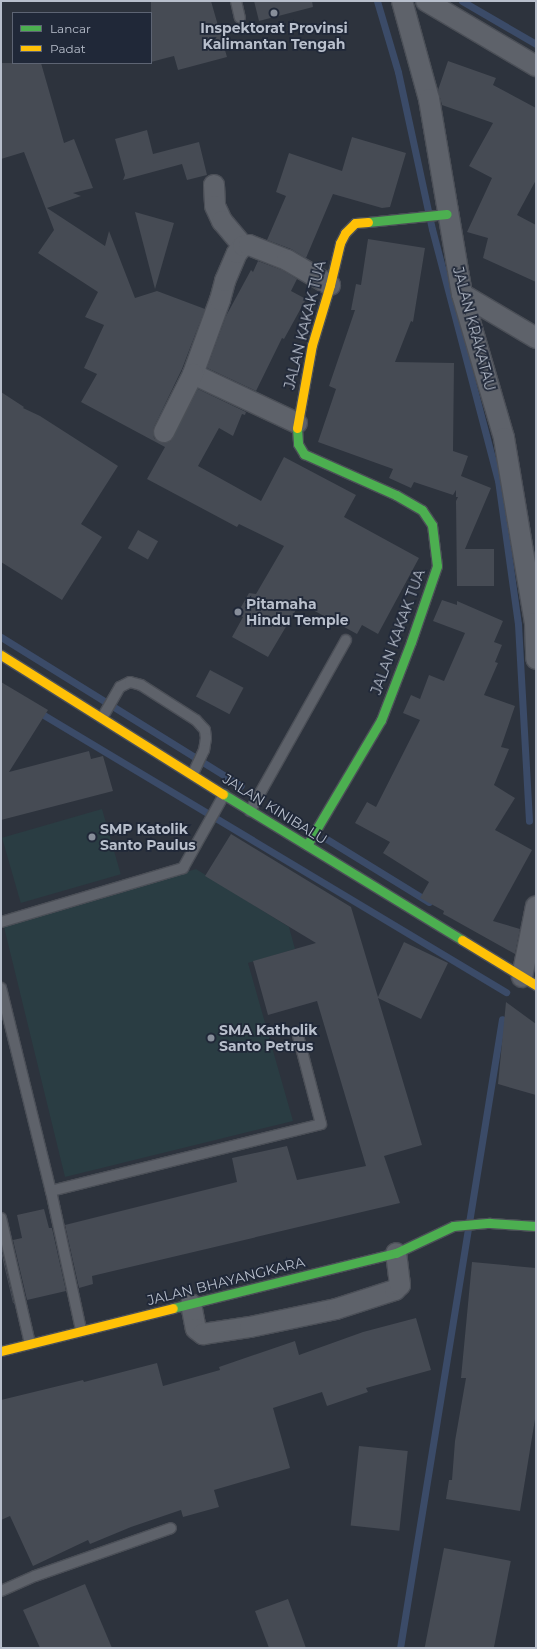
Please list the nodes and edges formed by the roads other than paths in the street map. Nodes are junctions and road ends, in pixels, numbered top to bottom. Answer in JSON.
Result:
{"nodes":[{"id":1,"x":236,"y":1,"type":"edge"},
{"id":2,"x":402,"y":1,"type":"edge"},
{"id":3,"x":426,"y":1,"type":"edge"},
{"id":4,"x":240,"y":18,"type":"dead end"},
{"id":5,"x":536,"y":66,"type":"edge"},
{"id":6,"x":214,"y":185,"type":"dead end"},
{"id":7,"x":442,"y":214,"type":"junction"},
{"id":8,"x":243,"y":246,"type":"junction"},
{"id":9,"x":330,"y":285,"type":"junction"},
{"id":10,"x":462,"y":294,"type":"junction"},
{"id":11,"x":536,"y":338,"type":"edge"},
{"id":12,"x":193,"y":374,"type":"junction"},
{"id":13,"x":297,"y":423,"type":"junction"},
{"id":14,"x":164,"y":432,"type":"dead end"},
{"id":15,"x":535,"y":623,"type":"edge"},
{"id":16,"x":346,"y":640,"type":"dead end"},
{"id":17,"x":1,"y":655,"type":"edge"},
{"id":18,"x":536,"y":658,"type":"edge"},
{"id":19,"x":102,"y":718,"type":"junction"},
{"id":20,"x":193,"y":774,"type":"junction"},
{"id":21,"x":224,"y":795,"type":"junction"},
{"id":22,"x":250,"y":811,"type":"junction"},
{"id":23,"x":307,"y":845,"type":"junction"},
{"id":24,"x":536,"y":906,"type":"edge"},
{"id":25,"x":1,"y":922,"type":"edge"},
{"id":26,"x":529,"y":981,"type":"edge"},
{"id":27,"x":1,"y":988,"type":"edge"},
{"id":28,"x":297,"y":1032,"type":"dead end"},
{"id":29,"x":51,"y":1191,"type":"junction"},
{"id":30,"x":1,"y":1218,"type":"edge"},
{"id":31,"x":536,"y":1226,"type":"edge"},
{"id":32,"x":396,"y":1253,"type":"junction"},
{"id":33,"x":191,"y":1304,"type":"junction"},
{"id":34,"x":81,"y":1330,"type":"junction"},
{"id":35,"x":30,"y":1344,"type":"junction"},
{"id":36,"x":1,"y":1351,"type":"edge"},
{"id":37,"x":171,"y":1528,"type":"dead end"},
{"id":38,"x":1,"y":1591,"type":"edge"}],
"edges":[{"from":1,"to":4,"type":"lane"},
{"from":2,"to":7,"type":"street","name":"JALAN KRAKATAU"},
{"from":3,"to":5,"type":"street"},
{"from":6,"to":8,"type":"street"},
{"from":7,"to":9,"type":"street","name":"JALAN KAKAK TUA"},
{"from":7,"to":10,"type":"street","name":"JALAN KRAKATAU"},
{"from":8,"to":9,"type":"street"},
{"from":8,"to":12,"type":"street"},
{"from":9,"to":13,"type":"street","name":"JALAN KAKAK TUA"},
{"from":10,"to":11,"type":"street"},
{"from":10,"to":15,"type":"street","name":"JALAN KRAKATAU"},
{"from":12,"to":13,"type":"street"},
{"from":12,"to":14,"type":"street"},
{"from":13,"to":23,"type":"street","name":"JALAN KAKAK TUA"},
{"from":15,"to":18,"type":"street","name":"JALAN KRAKATAU"},
{"from":16,"to":22,"type":"lane"},
{"from":17,"to":19,"type":"street","name":"JALAN KINIBALU"},
{"from":19,"to":20,"type":"street","name":"JALAN KINIBALU"},
{"from":19,"to":20,"type":"lane"},
{"from":20,"to":21,"type":"street","name":"JALAN KINIBALU"},
{"from":21,"to":22,"type":"street","name":"JALAN KINIBALU"},
{"from":21,"to":25,"type":"lane"},
{"from":22,"to":23,"type":"street","name":"JALAN KINIBALU"},
{"from":23,"to":26,"type":"street","name":"JALAN KINIBALU"},
{"from":24,"to":26,"type":"street"},
{"from":27,"to":29,"type":"lane"},
{"from":28,"to":29,"type":"lane"},
{"from":29,"to":34,"type":"lane"},
{"from":30,"to":35,"type":"lane"},
{"from":31,"to":32,"type":"street","name":"JALAN BHAYANGKARA"},
{"from":32,"to":33,"type":"street","name":"JALAN BHAYANGKARA"},
{"from":32,"to":33,"type":"street"},
{"from":33,"to":34,"type":"street","name":"JALAN BHAYANGKARA"},
{"from":34,"to":35,"type":"street","name":"JALAN BHAYANGKARA"},
{"from":35,"to":36,"type":"street","name":"JALAN BHAYANGKARA"},
{"from":37,"to":38,"type":"lane"}]}
